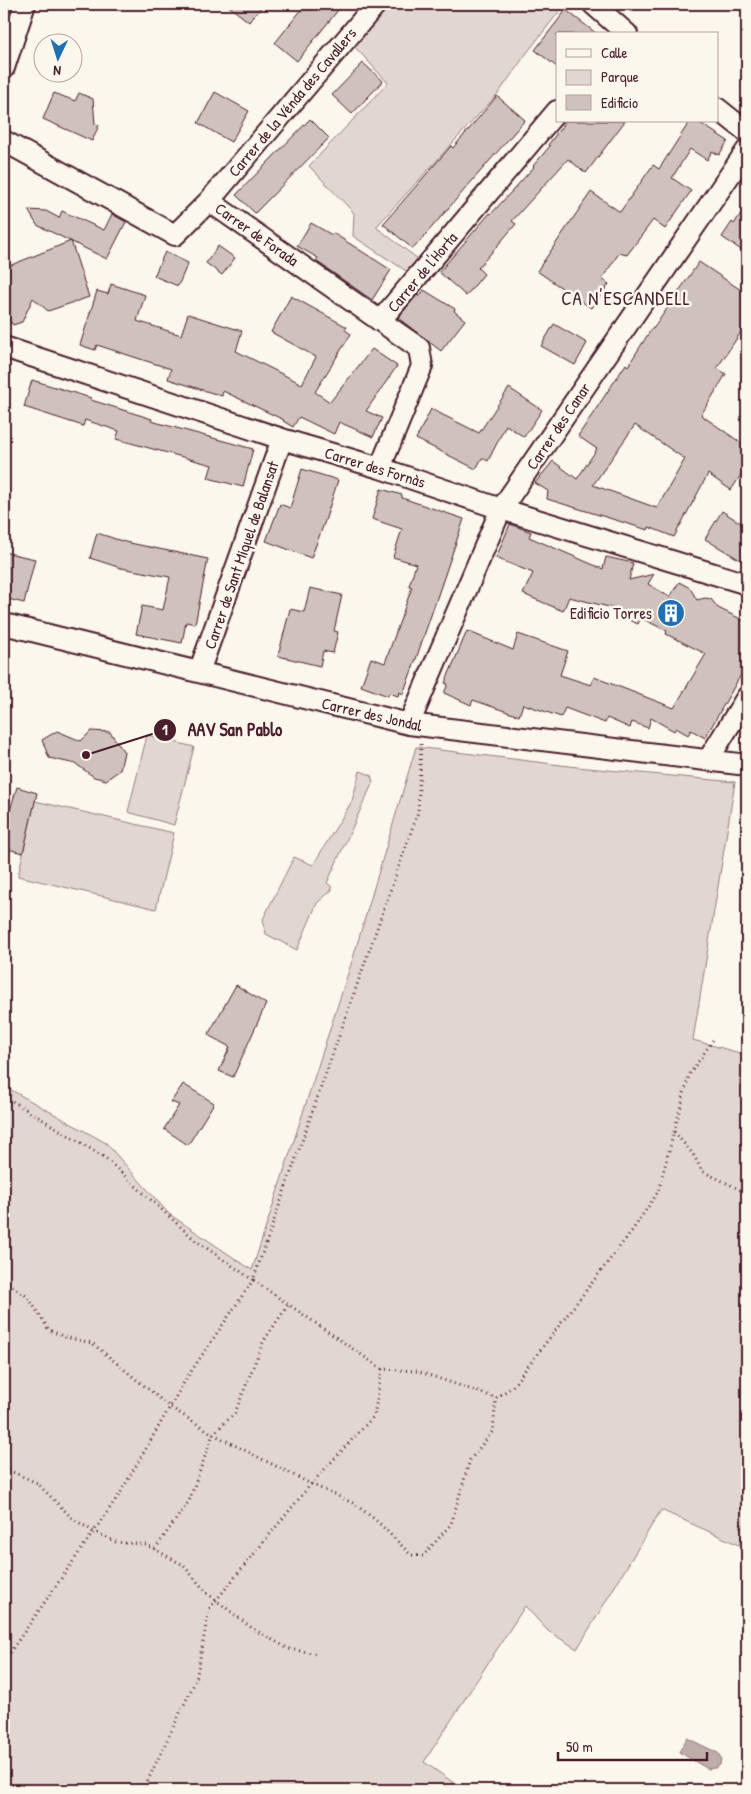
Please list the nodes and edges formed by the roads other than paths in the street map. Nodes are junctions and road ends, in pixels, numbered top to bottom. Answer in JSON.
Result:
{"nodes":[{"id":1,"x":25,"y":4,"type":"edge"},
{"id":2,"x":376,"y":4,"type":"edge"},
{"id":3,"x":592,"y":4,"type":"edge"},
{"id":4,"x":624,"y":32,"type":"edge"},
{"id":5,"x":4,"y":68,"type":"edge"},
{"id":6,"x":718,"y":109,"type":"edge"},
{"id":7,"x":556,"y":112,"type":"edge"},
{"id":8,"x":747,"y":132,"type":"edge"},
{"id":9,"x":4,"y":141,"type":"edge"},
{"id":10,"x":747,"y":150,"type":"edge"},
{"id":11,"x":209,"y":201,"type":"junction"},
{"id":12,"x":380,"y":321,"type":"junction"},
{"id":13,"x":4,"y":347,"type":"edge"},
{"id":14,"x":282,"y":439,"type":"junction"},
{"id":15,"x":380,"y":468,"type":"junction"},
{"id":16,"x":501,"y":509,"type":"junction"},
{"id":17,"x":747,"y":584,"type":"edge"},
{"id":18,"x":4,"y":624,"type":"edge"},
{"id":19,"x":199,"y":672,"type":"junction"},
{"id":20,"x":747,"y":697,"type":"edge"},
{"id":21,"x":416,"y":725,"type":"junction"},
{"id":22,"x":708,"y":760,"type":"junction"},
{"id":23,"x":747,"y":765,"type":"edge"}],
"edges":[{"from":1,"to":5,"type":"street"},
{"from":2,"to":11,"type":"street","name":"Carrer de la Vénda des Cavallers"},
{"from":3,"to":4,"type":"street"},
{"from":6,"to":8,"type":"street"},
{"from":7,"to":12,"type":"street","name":"Carrer de l'Horta"},
{"from":9,"to":11,"type":"street","name":"Carrer de Forada"},
{"from":10,"to":16,"type":"street","name":"Carrer des Canar"},
{"from":11,"to":12,"type":"street","name":"Carrer de Forada"},
{"from":12,"to":15,"type":"street","name":"Carrer de l'Horta"},
{"from":13,"to":14,"type":"street","name":"Carrer des Fornàs"},
{"from":14,"to":15,"type":"street","name":"Carrer des Fornàs"},
{"from":14,"to":19,"type":"street","name":"Carrer de Sant Miquel de Balansat"},
{"from":15,"to":16,"type":"street","name":"Carrer des Fornàs"},
{"from":16,"to":17,"type":"street","name":"Carrer des Fornàs"},
{"from":16,"to":21,"type":"street","name":"Carrer des Canar"},
{"from":18,"to":19,"type":"street","name":"Carrer des Jondal"},
{"from":19,"to":21,"type":"street","name":"Carrer des Jondal"},
{"from":20,"to":22,"type":"street"},
{"from":21,"to":22,"type":"street","name":"Carrer des Jondal"},
{"from":22,"to":23,"type":"street","name":"Carrer des Jondal"}]}
